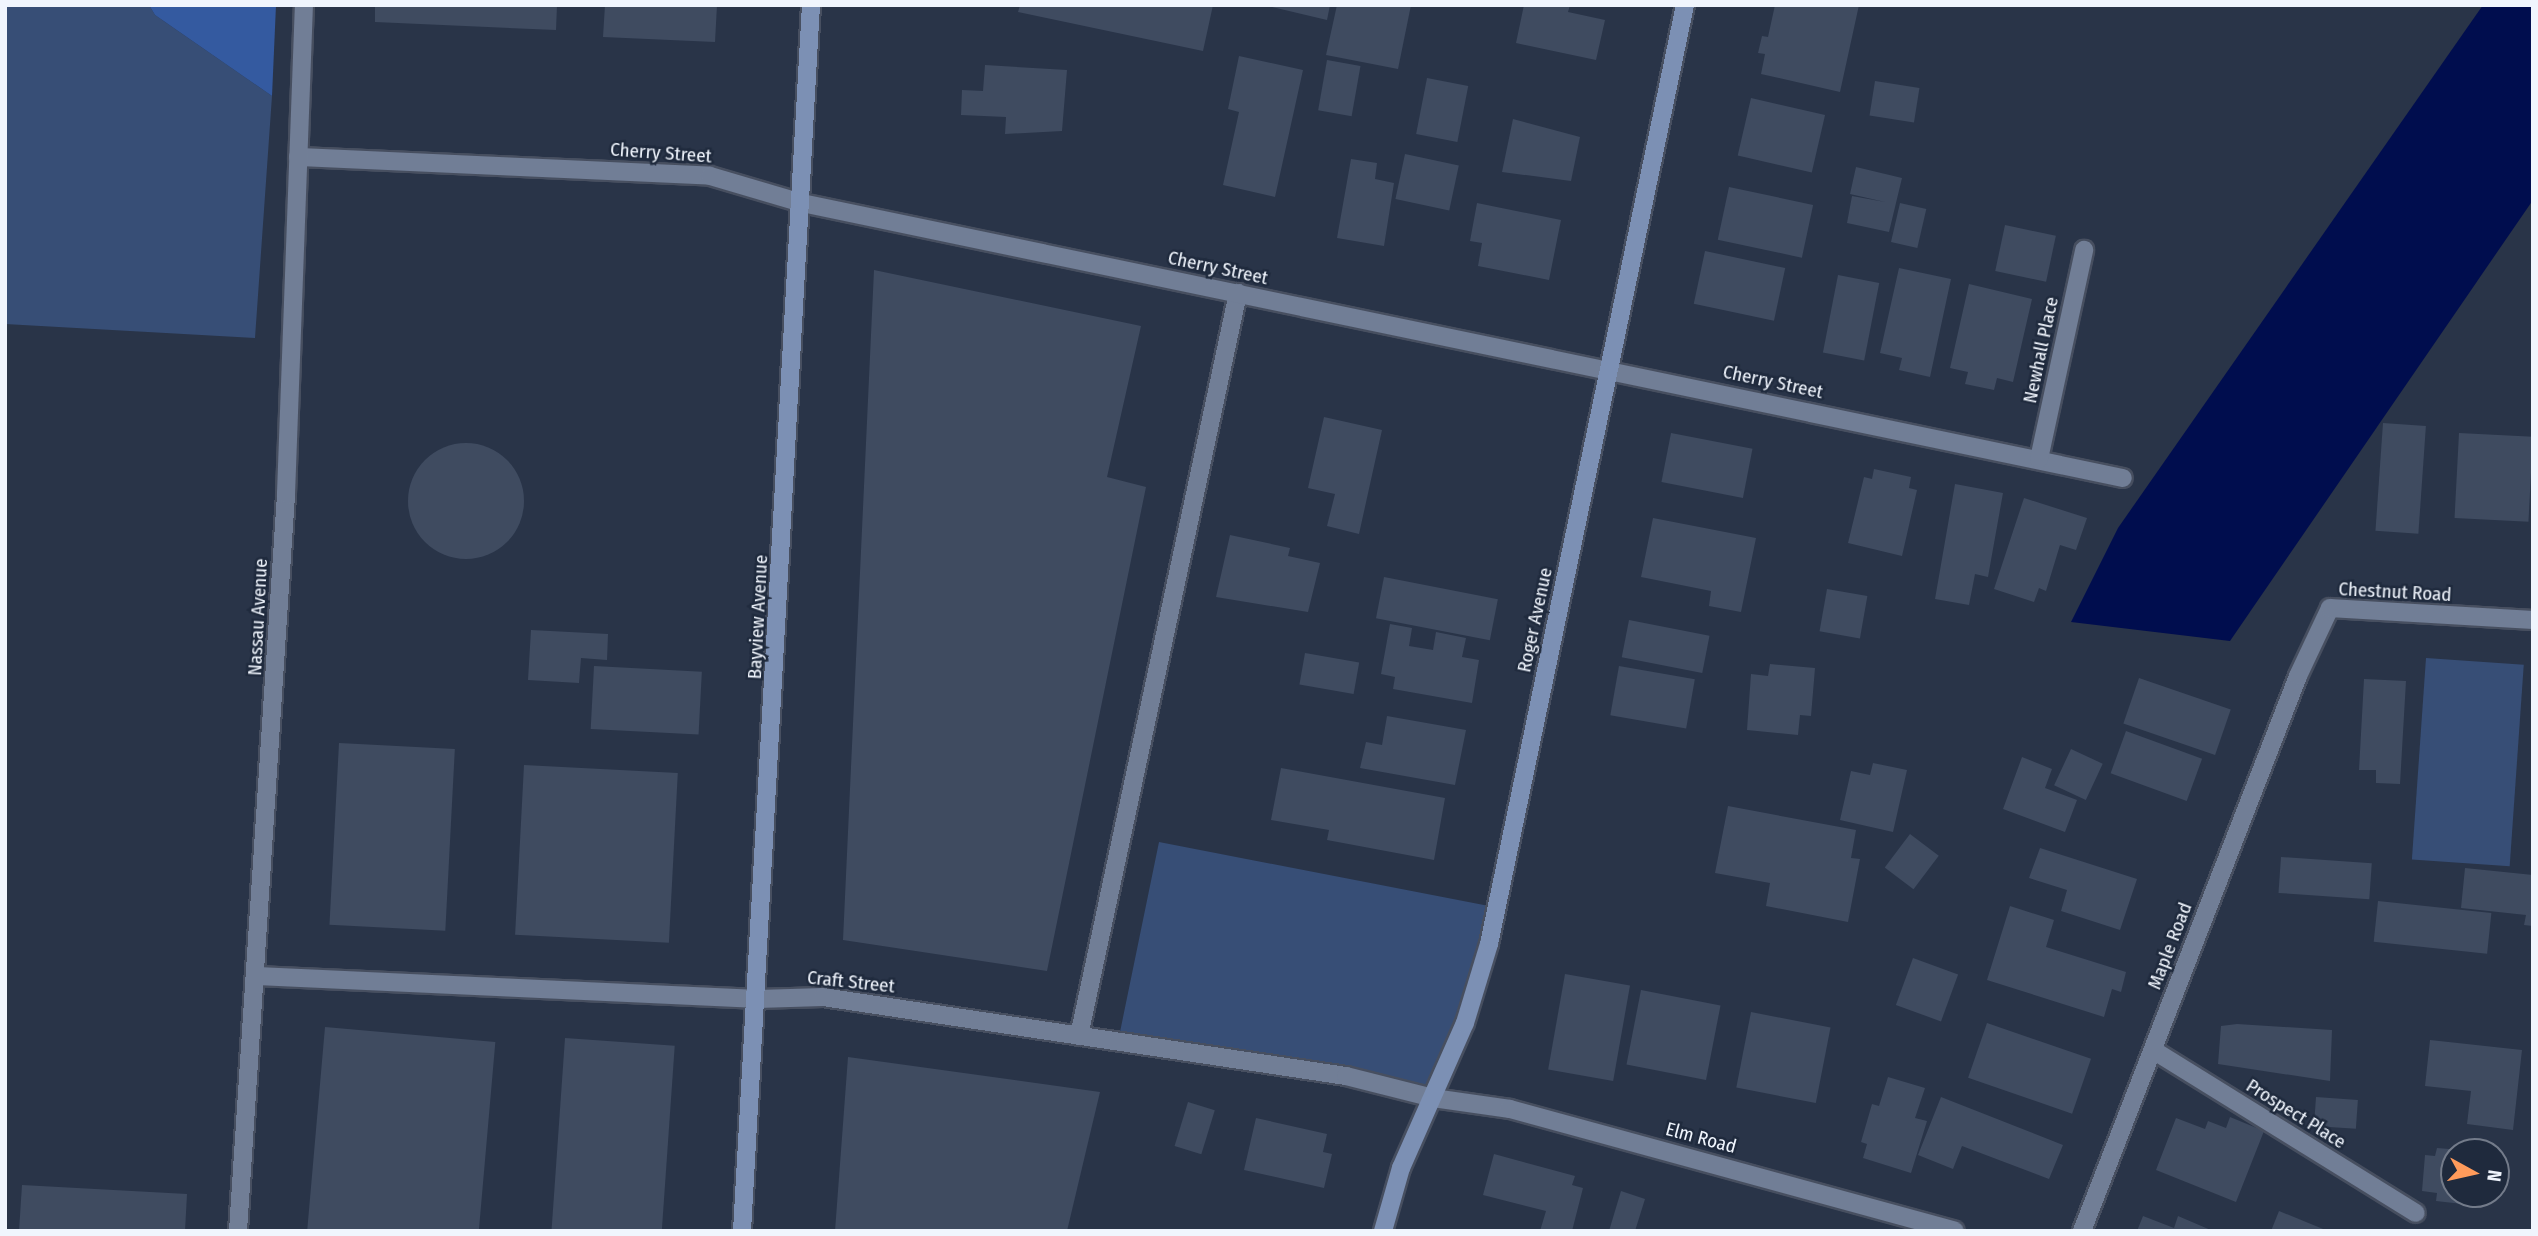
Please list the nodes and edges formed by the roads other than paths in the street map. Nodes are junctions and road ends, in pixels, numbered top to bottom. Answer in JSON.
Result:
{"nodes":[{"id":1,"x":304,"y":5,"type":"edge"},
{"id":2,"x":811,"y":5,"type":"edge"},
{"id":3,"x":1685,"y":5,"type":"edge"},
{"id":4,"x":298,"y":156,"type":"junction"},
{"id":5,"x":802,"y":203,"type":"junction"},
{"id":6,"x":2084,"y":250,"type":"dead end"},
{"id":7,"x":1238,"y":293,"type":"junction"},
{"id":8,"x":1609,"y":370,"type":"junction"},
{"id":9,"x":2039,"y":459,"type":"junction"},
{"id":10,"x":2123,"y":478,"type":"dead end"},
{"id":11,"x":2533,"y":620,"type":"edge"},
{"id":12,"x":2298,"y":676,"type":"joint"},
{"id":13,"x":257,"y":976,"type":"junction"},
{"id":14,"x":758,"y":999,"type":"junction"},
{"id":15,"x":1079,"y":1036,"type":"junction"},
{"id":16,"x":2153,"y":1049,"type":"junction"},
{"id":17,"x":1433,"y":1098,"type":"junction"},
{"id":18,"x":2416,"y":1213,"type":"dead end"},
{"id":19,"x":238,"y":1231,"type":"edge"},
{"id":20,"x":742,"y":1231,"type":"edge"},
{"id":21,"x":1383,"y":1231,"type":"edge"},
{"id":22,"x":1955,"y":1231,"type":"edge"},
{"id":23,"x":2082,"y":1231,"type":"edge"}],
"edges":[{"from":1,"to":4,"type":"street","name":"Nassau Avenue"},
{"from":2,"to":5,"type":"street","name":"Bayview Avenue"},
{"from":3,"to":8,"type":"street","name":"Roger Avenue"},
{"from":4,"to":5,"type":"street","name":"Cherry Street"},
{"from":4,"to":13,"type":"street","name":"Nassau Avenue"},
{"from":5,"to":7,"type":"street","name":"Cherry Street"},
{"from":5,"to":14,"type":"street","name":"Bayview Avenue"},
{"from":6,"to":9,"type":"street","name":"Newhall Place"},
{"from":7,"to":8,"type":"street","name":"Cherry Street"},
{"from":7,"to":15,"type":"street"},
{"from":8,"to":9,"type":"street","name":"Cherry Street"},
{"from":8,"to":17,"type":"street","name":"Roger Avenue"},
{"from":9,"to":10,"type":"street","name":"Cherry Street"},
{"from":11,"to":12,"type":"street","name":"Chestnut Road"},
{"from":12,"to":16,"type":"street","name":"Maple Road"},
{"from":13,"to":14,"type":"street","name":"Craft Street"},
{"from":13,"to":19,"type":"street","name":"Nassau Avenue"},
{"from":14,"to":15,"type":"street","name":"Craft Street"},
{"from":14,"to":20,"type":"street","name":"Bayview Avenue"},
{"from":15,"to":17,"type":"street","name":"Craft Street"},
{"from":16,"to":18,"type":"street","name":"Prospect Place"},
{"from":16,"to":23,"type":"street","name":"Maple Road"},
{"from":17,"to":21,"type":"street","name":"Roger Avenue"},
{"from":17,"to":22,"type":"street","name":"Elm Road"}]}
